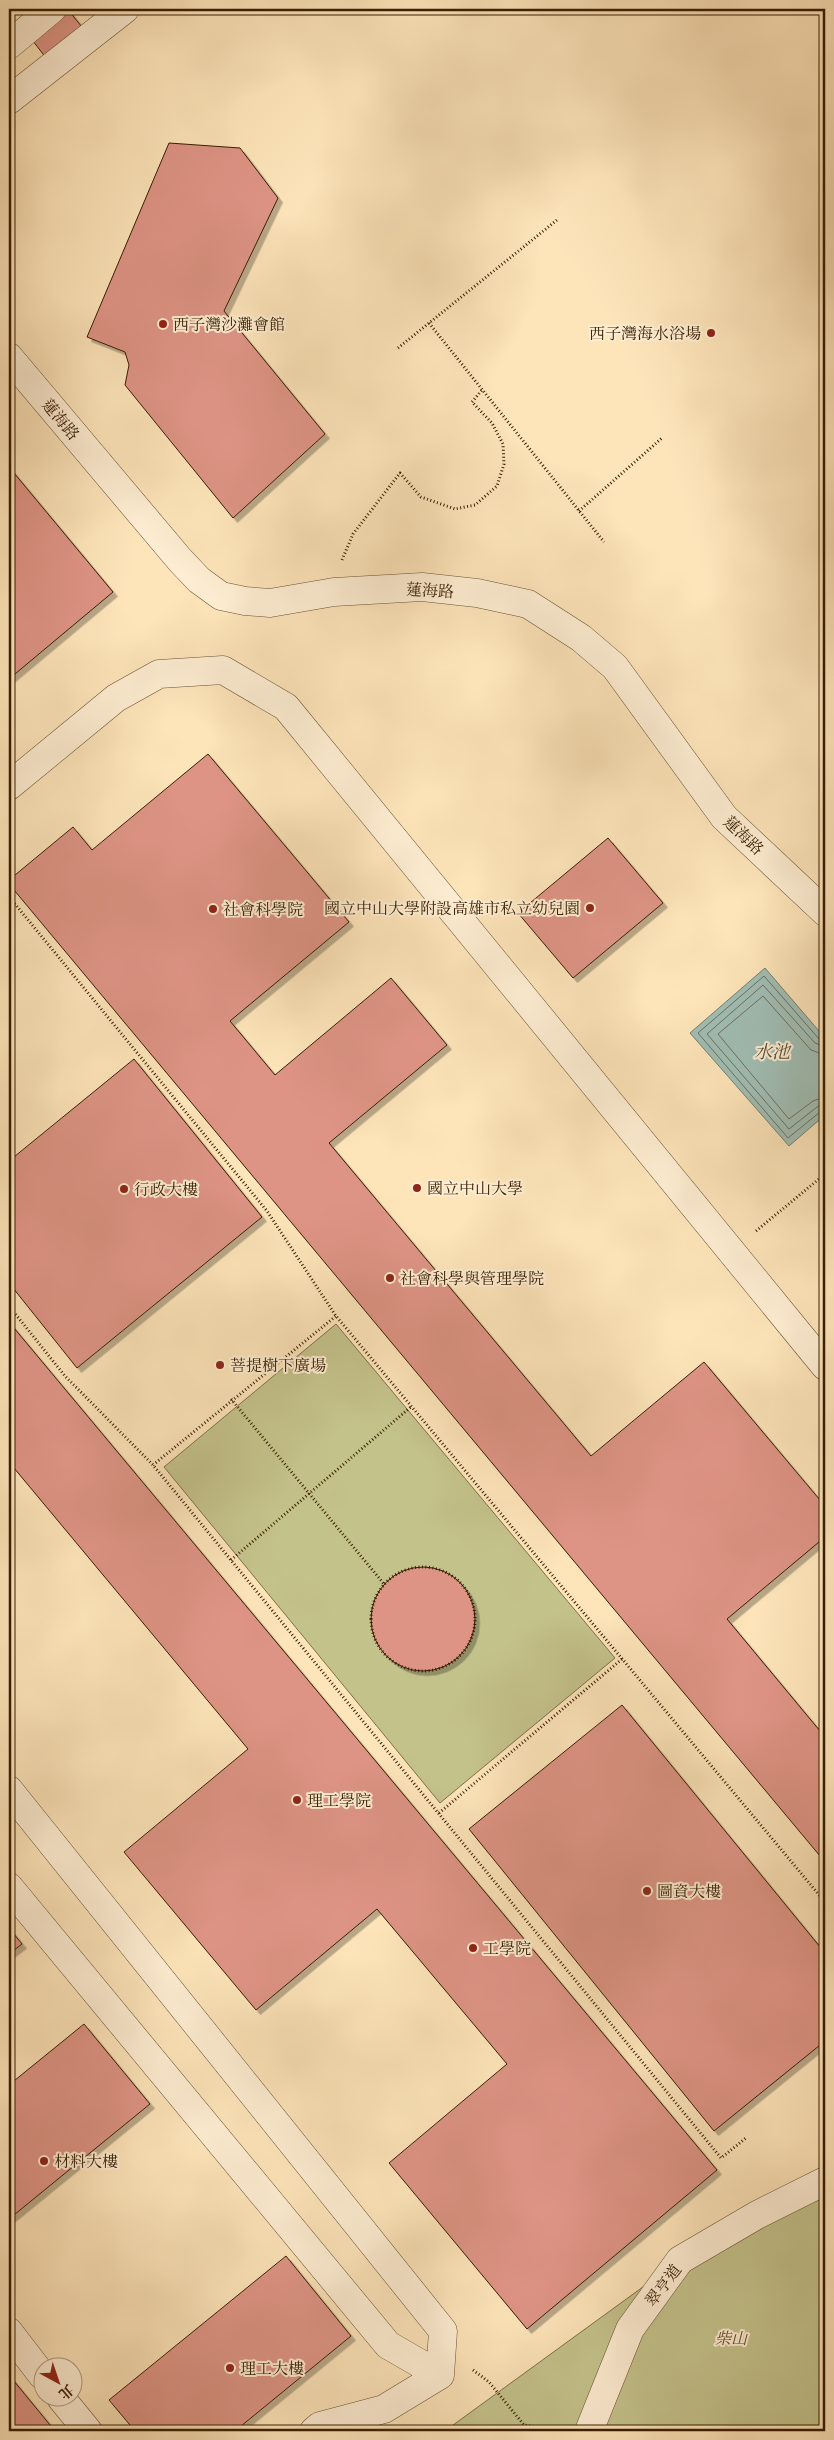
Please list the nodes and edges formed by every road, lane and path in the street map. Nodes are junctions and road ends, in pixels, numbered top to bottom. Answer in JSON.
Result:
{"nodes":[{"id":1,"x":52,"y":9,"type":"edge"},
{"id":2,"x":125,"y":9,"type":"edge"},
{"id":3,"x":9,"y":44,"type":"edge"},
{"id":4,"x":9,"y":100,"type":"edge"},
{"id":5,"x":557,"y":220,"type":"dead end"},
{"id":6,"x":429,"y":324,"type":"junction"},
{"id":7,"x":398,"y":348,"type":"dead end"},
{"id":8,"x":9,"y":357,"type":"edge"},
{"id":9,"x":482,"y":390,"type":"junction"},
{"id":10,"x":662,"y":438,"type":"dead end"},
{"id":11,"x":579,"y":511,"type":"junction"},
{"id":12,"x":604,"y":542,"type":"dead end"},
{"id":13,"x":334,"y":592,"type":"junction"},
{"id":14,"x":9,"y":786,"type":"edge"},
{"id":15,"x":9,"y":909,"type":"edge"},
{"id":16,"x":825,"y":912,"type":"edge"},
{"id":17,"x":825,"y":1174,"type":"edge"},
{"id":18,"x":756,"y":1231,"type":"dead end"},
{"id":19,"x":9,"y":1306,"type":"edge"},
{"id":20,"x":336,"y":1316,"type":"junction"},
{"id":21,"x":825,"y":1366,"type":"edge"},
{"id":22,"x":231,"y":1399,"type":"junction"},
{"id":23,"x":412,"y":1406,"type":"junction"},
{"id":24,"x":153,"y":1465,"type":"junction"},
{"id":25,"x":310,"y":1494,"type":"junction"},
{"id":26,"x":231,"y":1560,"type":"junction"},
{"id":27,"x":384,"y":1584,"type":"junction"},
{"id":28,"x":622,"y":1660,"type":"junction"},
{"id":29,"x":9,"y":1790,"type":"edge"},
{"id":30,"x":439,"y":1814,"type":"junction"},
{"id":31,"x":9,"y":1886,"type":"edge"},
{"id":32,"x":825,"y":1902,"type":"edge"},
{"id":33,"x":746,"y":2138,"type":"dead end"},
{"id":34,"x":825,"y":2181,"type":"edge"},
{"id":35,"x":9,"y":2332,"type":"edge"},
{"id":36,"x":32,"y":2361,"type":"edge"},
{"id":37,"x":440,"y":2364,"type":"junction"},
{"id":38,"x":69,"y":2408,"type":"edge"},
{"id":39,"x":559,"y":2430,"type":"dead end"},
{"id":40,"x":88,"y":2431,"type":"edge"},
{"id":41,"x":314,"y":2431,"type":"edge"},
{"id":42,"x":589,"y":2431,"type":"edge"}],
"edges":[{"from":1,"to":3,"type":"street"},
{"from":2,"to":4,"type":"street"},
{"from":5,"to":6,"type":"path"},
{"from":6,"to":7,"type":"path"},
{"from":6,"to":9,"type":"path"},
{"from":8,"to":13,"type":"street","name":"蓮海路"},
{"from":9,"to":11,"type":"path"},
{"from":9,"to":13,"type":"path"},
{"from":10,"to":11,"type":"path"},
{"from":11,"to":12,"type":"path"},
{"from":13,"to":16,"type":"street","name":"蓮海路"},
{"from":14,"to":21,"type":"street"},
{"from":15,"to":20,"type":"path"},
{"from":17,"to":18,"type":"path"},
{"from":19,"to":24,"type":"path"},
{"from":20,"to":22,"type":"path"},
{"from":20,"to":23,"type":"path"},
{"from":22,"to":24,"type":"path"},
{"from":22,"to":25,"type":"path"},
{"from":23,"to":25,"type":"path"},
{"from":23,"to":28,"type":"path"},
{"from":24,"to":26,"type":"path"},
{"from":25,"to":26,"type":"path"},
{"from":25,"to":27,"type":"path"},
{"from":26,"to":30,"type":"path"},
{"from":27,"to":27,"type":"path"},
{"from":28,"to":30,"type":"path"},
{"from":28,"to":32,"type":"path"},
{"from":29,"to":37,"type":"street"},
{"from":30,"to":33,"type":"path"},
{"from":31,"to":37,"type":"street"},
{"from":34,"to":42,"type":"street","name":"翠亨道"},
{"from":35,"to":36,"type":"street"},
{"from":37,"to":39,"type":"path"},
{"from":37,"to":41,"type":"street"},
{"from":38,"to":40,"type":"street"}]}
